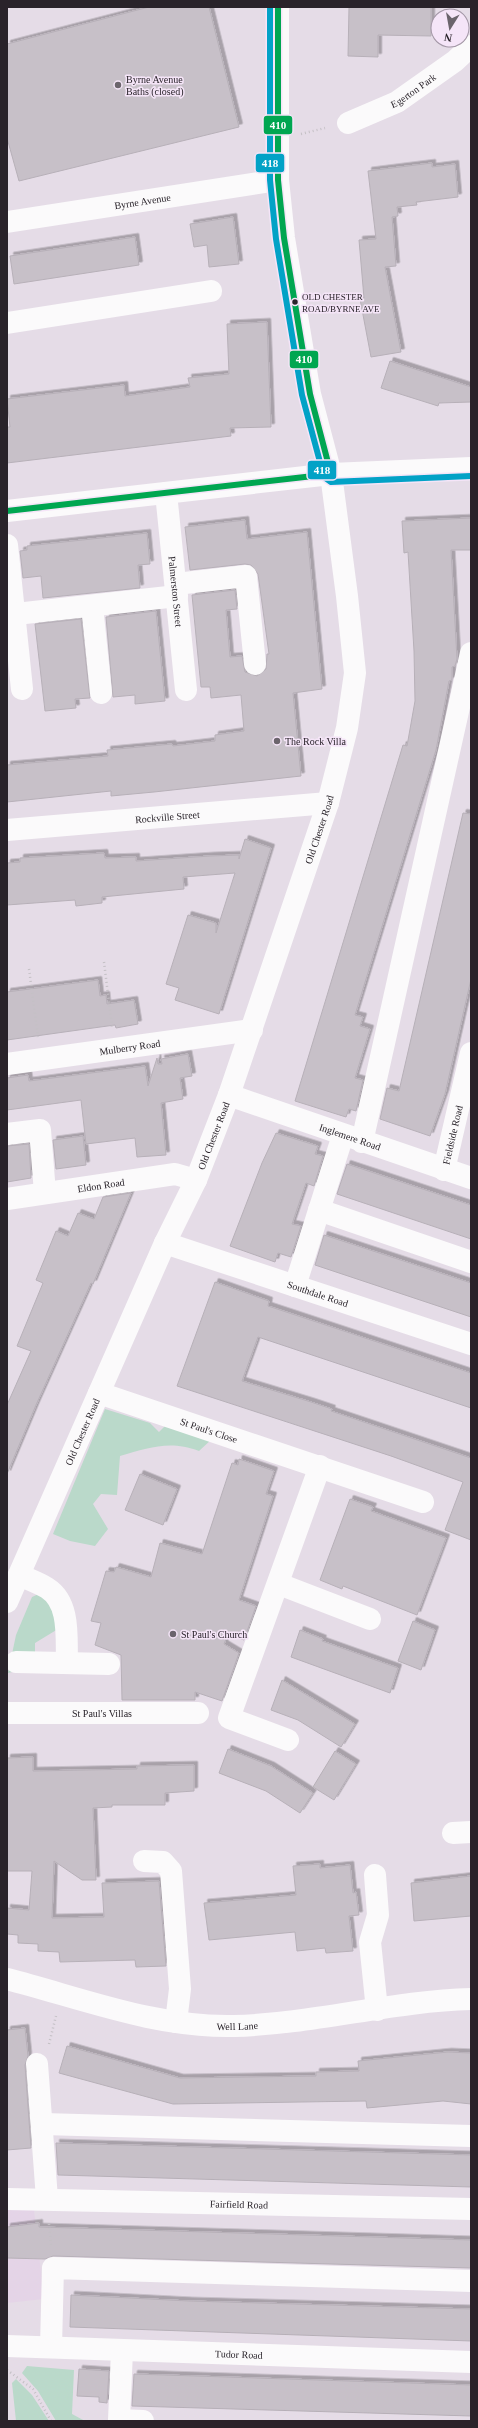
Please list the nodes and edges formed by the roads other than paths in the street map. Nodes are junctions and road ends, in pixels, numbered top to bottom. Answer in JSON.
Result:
{"nodes":[{"id":1,"x":278,"y":7,"type":"edge"},
{"id":2,"x":471,"y":46,"type":"edge"},
{"id":3,"x":348,"y":123,"type":"road end"},
{"id":4,"x":278,"y":180,"type":"junction"},
{"id":5,"x":7,"y":222,"type":"edge"},
{"id":6,"x":211,"y":291,"type":"dead end"},
{"id":7,"x":7,"y":323,"type":"edge"},
{"id":8,"x":471,"y":468,"type":"edge"},
{"id":9,"x":331,"y":474,"type":"junction"},
{"id":10,"x":166,"y":493,"type":"junction"},
{"id":11,"x":7,"y":511,"type":"edge"},
{"id":12,"x":7,"y":545,"type":"edge"},
{"id":13,"x":176,"y":590,"type":"junction"},
{"id":14,"x":92,"y":606,"type":"junction"},
{"id":15,"x":11,"y":615,"type":"edge"},
{"id":16,"x":471,"y":653,"type":"edge"},
{"id":17,"x":256,"y":664,"type":"dead end"},
{"id":18,"x":22,"y":689,"type":"dead end"},
{"id":19,"x":186,"y":690,"type":"dead end"},
{"id":20,"x":101,"y":693,"type":"dead end"},
{"id":21,"x":328,"y":802,"type":"junction"},
{"id":22,"x":7,"y":830,"type":"edge"},
{"id":23,"x":252,"y":1030,"type":"junction"},
{"id":24,"x":471,"y":1053,"type":"edge"},
{"id":25,"x":7,"y":1064,"type":"edge"},
{"id":26,"x":466,"y":1095,"type":"edge"},
{"id":27,"x":229,"y":1096,"type":"junction"},
{"id":28,"x":7,"y":1134,"type":"edge"},
{"id":29,"x":352,"y":1138,"type":"junction"},
{"id":30,"x":444,"y":1170,"type":"junction"},
{"id":31,"x":471,"y":1178,"type":"edge"},
{"id":32,"x":196,"y":1180,"type":"junction"},
{"id":33,"x":45,"y":1193,"type":"junction"},
{"id":34,"x":7,"y":1199,"type":"edge"},
{"id":35,"x":319,"y":1210,"type":"junction"},
{"id":36,"x":165,"y":1243,"type":"junction"},
{"id":37,"x":471,"y":1262,"type":"edge"},
{"id":38,"x":294,"y":1286,"type":"junction"},
{"id":39,"x":471,"y":1344,"type":"edge"},
{"id":40,"x":99,"y":1393,"type":"junction"},
{"id":41,"x":320,"y":1466,"type":"junction"},
{"id":42,"x":423,"y":1502,"type":"dead end"},
{"id":43,"x":19,"y":1575,"type":"junction"},
{"id":44,"x":279,"y":1584,"type":"junction"},
{"id":45,"x":7,"y":1602,"type":"edge"},
{"id":46,"x":370,"y":1619,"type":"dead end"},
{"id":47,"x":16,"y":1662,"type":"dead end"},
{"id":48,"x":67,"y":1662,"type":"junction"},
{"id":49,"x":109,"y":1664,"type":"dead end"},
{"id":50,"x":7,"y":1713,"type":"edge"},
{"id":51,"x":198,"y":1713,"type":"dead end"},
{"id":52,"x":288,"y":1740,"type":"dead end"},
{"id":53,"x":144,"y":1860,"type":"dead end"},
{"id":54,"x":376,"y":1875,"type":"dead end"},
{"id":55,"x":7,"y":1979,"type":"edge"},
{"id":56,"x":471,"y":1999,"type":"edge"},
{"id":57,"x":377,"y":2010,"type":"junction"},
{"id":58,"x":176,"y":2022,"type":"junction"},
{"id":59,"x":37,"y":2064,"type":"road end"},
{"id":60,"x":42,"y":2124,"type":"junction"},
{"id":61,"x":471,"y":2136,"type":"edge"},
{"id":62,"x":7,"y":2198,"type":"edge"},
{"id":63,"x":47,"y":2199,"type":"junction"},
{"id":64,"x":471,"y":2209,"type":"edge"},
{"id":65,"x":471,"y":2281,"type":"edge"},
{"id":66,"x":7,"y":2346,"type":"edge"},
{"id":67,"x":51,"y":2347,"type":"junction"},
{"id":68,"x":122,"y":2350,"type":"junction"},
{"id":69,"x":471,"y":2362,"type":"edge"},
{"id":70,"x":143,"y":2421,"type":"edge"}],
"edges":[{"from":1,"to":4,"type":"street","name":"Old Chester Road"},
{"from":2,"to":3,"type":"street","name":"Egerton Park"},
{"from":4,"to":5,"type":"street","name":"Byrne Avenue"},
{"from":4,"to":9,"type":"street","name":"Old Chester Road"},
{"from":6,"to":7,"type":"street"},
{"from":8,"to":9,"type":"street"},
{"from":9,"to":10,"type":"street"},
{"from":9,"to":21,"type":"street","name":"Old Chester Road"},
{"from":10,"to":11,"type":"street"},
{"from":10,"to":13,"type":"street","name":"Palmerston Street"},
{"from":12,"to":15,"type":"street"},
{"from":13,"to":14,"type":"street"},
{"from":13,"to":17,"type":"street"},
{"from":13,"to":19,"type":"street","name":"Palmerston Street"},
{"from":14,"to":15,"type":"street"},
{"from":14,"to":20,"type":"street"},
{"from":15,"to":18,"type":"street"},
{"from":16,"to":29,"type":"street"},
{"from":21,"to":22,"type":"street","name":"Rockville Street"},
{"from":21,"to":23,"type":"street","name":"Old Chester Road"},
{"from":23,"to":25,"type":"street","name":"Mulberry Road"},
{"from":23,"to":27,"type":"street","name":"Old Chester Road"},
{"from":24,"to":26,"type":"street","name":"Fieldside Road"},
{"from":26,"to":30,"type":"street","name":"Fieldside Road"},
{"from":27,"to":29,"type":"street","name":"Inglemere Road"},
{"from":27,"to":32,"type":"street","name":"Old Chester Road"},
{"from":28,"to":33,"type":"street"},
{"from":29,"to":30,"type":"street","name":"Inglemere Road"},
{"from":29,"to":35,"type":"street"},
{"from":30,"to":31,"type":"street","name":"Inglemere Road"},
{"from":32,"to":33,"type":"street","name":"Eldon Road"},
{"from":32,"to":36,"type":"street","name":"Old Chester Road"},
{"from":33,"to":34,"type":"street","name":"Eldon Road"},
{"from":35,"to":37,"type":"street"},
{"from":35,"to":38,"type":"street"},
{"from":36,"to":38,"type":"street","name":"Southdale Road"},
{"from":36,"to":40,"type":"street","name":"Old Chester Road"},
{"from":38,"to":39,"type":"street","name":"Southdale Road"},
{"from":40,"to":41,"type":"street","name":"St Paul's Close"},
{"from":40,"to":43,"type":"street","name":"Old Chester Road"},
{"from":41,"to":42,"type":"street","name":"St Paul's Close"},
{"from":41,"to":44,"type":"street"},
{"from":43,"to":45,"type":"street","name":"Old Chester Road"},
{"from":43,"to":48,"type":"street"},
{"from":44,"to":46,"type":"street"},
{"from":44,"to":52,"type":"street"},
{"from":47,"to":48,"type":"street"},
{"from":48,"to":49,"type":"street"},
{"from":50,"to":51,"type":"street","name":"St Paul's Villas"},
{"from":53,"to":58,"type":"street"},
{"from":54,"to":57,"type":"street"},
{"from":55,"to":58,"type":"street","name":"Well Lane"},
{"from":56,"to":57,"type":"street","name":"Well Lane"},
{"from":57,"to":58,"type":"street","name":"Well Lane"},
{"from":59,"to":60,"type":"street"},
{"from":60,"to":61,"type":"street"},
{"from":60,"to":63,"type":"street"},
{"from":62,"to":63,"type":"street","name":"Fairfield Road"},
{"from":63,"to":64,"type":"street","name":"Fairfield Road"},
{"from":65,"to":67,"type":"street"},
{"from":66,"to":67,"type":"street","name":"Tudor Road"},
{"from":67,"to":68,"type":"street","name":"Tudor Road"},
{"from":68,"to":69,"type":"street","name":"Tudor Road"},
{"from":68,"to":70,"type":"street"}]}
